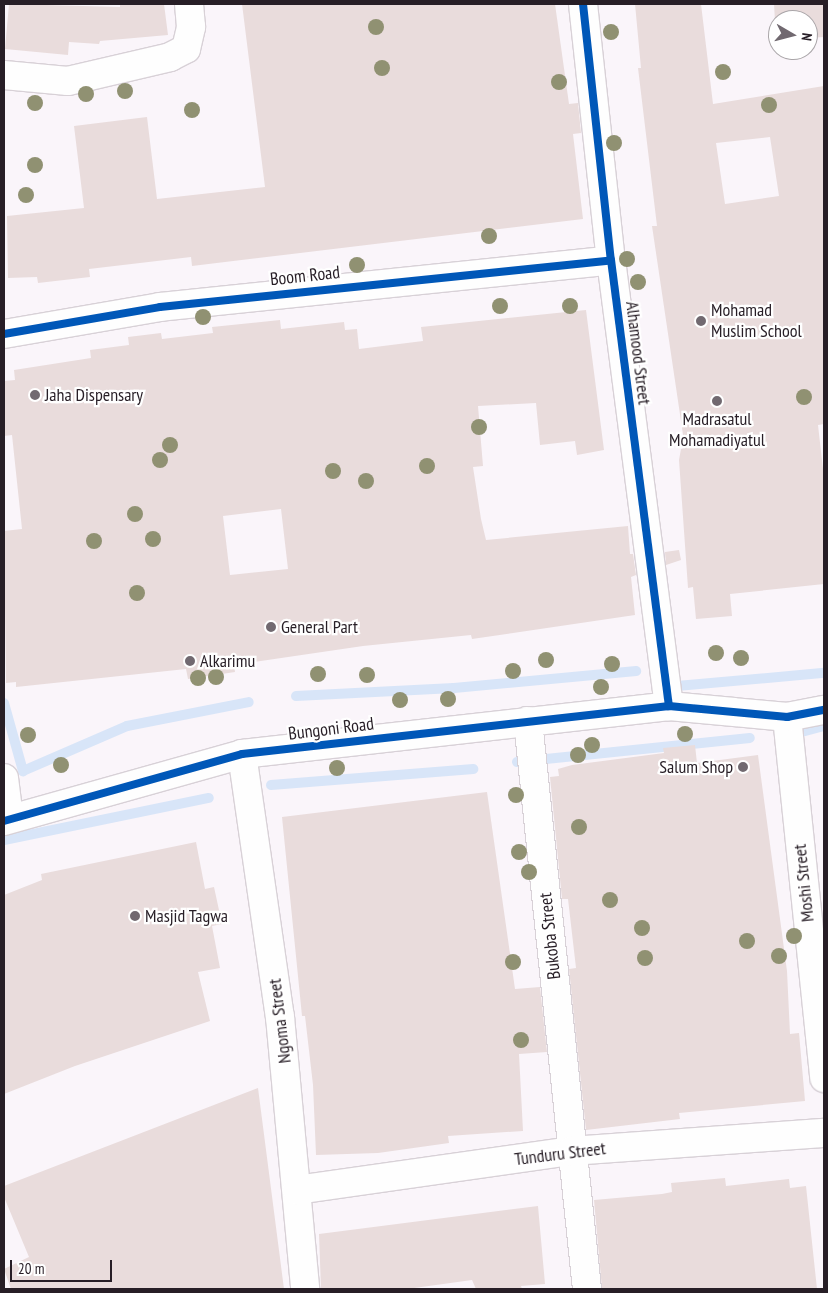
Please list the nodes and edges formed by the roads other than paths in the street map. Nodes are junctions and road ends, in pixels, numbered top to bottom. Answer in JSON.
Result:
{"nodes":[{"id":1,"x":190,"y":4,"type":"edge"},
{"id":2,"x":584,"y":4,"type":"edge"},
{"id":3,"x":4,"y":75,"type":"edge"},
{"id":4,"x":611,"y":260,"type":"junction"},
{"id":5,"x":4,"y":334,"type":"edge"},
{"id":6,"x":669,"y":706,"type":"junction"},
{"id":7,"x":824,"y":710,"type":"edge"},
{"id":8,"x":787,"y":717,"type":"junction"},
{"id":9,"x":528,"y":721,"type":"junction"},
{"id":10,"x":242,"y":754,"type":"junction"},
{"id":11,"x":4,"y":778,"type":"edge"},
{"id":12,"x":7,"y":819,"type":"edge"},
{"id":13,"x":824,"y":1078,"type":"edge"},
{"id":14,"x":824,"y":1133,"type":"edge"},
{"id":15,"x":571,"y":1150,"type":"junction"},
{"id":16,"x":297,"y":1190,"type":"junction"},
{"id":17,"x":305,"y":1289,"type":"edge"},
{"id":18,"x":587,"y":1289,"type":"edge"}],
"edges":[{"from":1,"to":3,"type":"street"},
{"from":2,"to":4,"type":"street","name":"Alhamood Street"},
{"from":4,"to":5,"type":"street","name":"Boom Road"},
{"from":4,"to":6,"type":"street","name":"Alhamood Street"},
{"from":6,"to":8,"type":"street","name":"Bungoni Road"},
{"from":6,"to":9,"type":"street","name":"Bungoni Road"},
{"from":7,"to":8,"type":"street","name":"Bungoni Road"},
{"from":8,"to":13,"type":"street","name":"Moshi Street"},
{"from":9,"to":10,"type":"street","name":"Bungoni Road"},
{"from":9,"to":15,"type":"street","name":"Bukoba Street"},
{"from":10,"to":12,"type":"street","name":"Bungoni Road"},
{"from":10,"to":16,"type":"street","name":"Ngoma Street"},
{"from":11,"to":12,"type":"street"},
{"from":14,"to":15,"type":"street","name":"Tunduru Street"},
{"from":15,"to":16,"type":"street","name":"Tunduru Street"},
{"from":15,"to":18,"type":"street","name":"Bukoba Street"},
{"from":16,"to":17,"type":"street","name":"Ngoma Street"}]}
